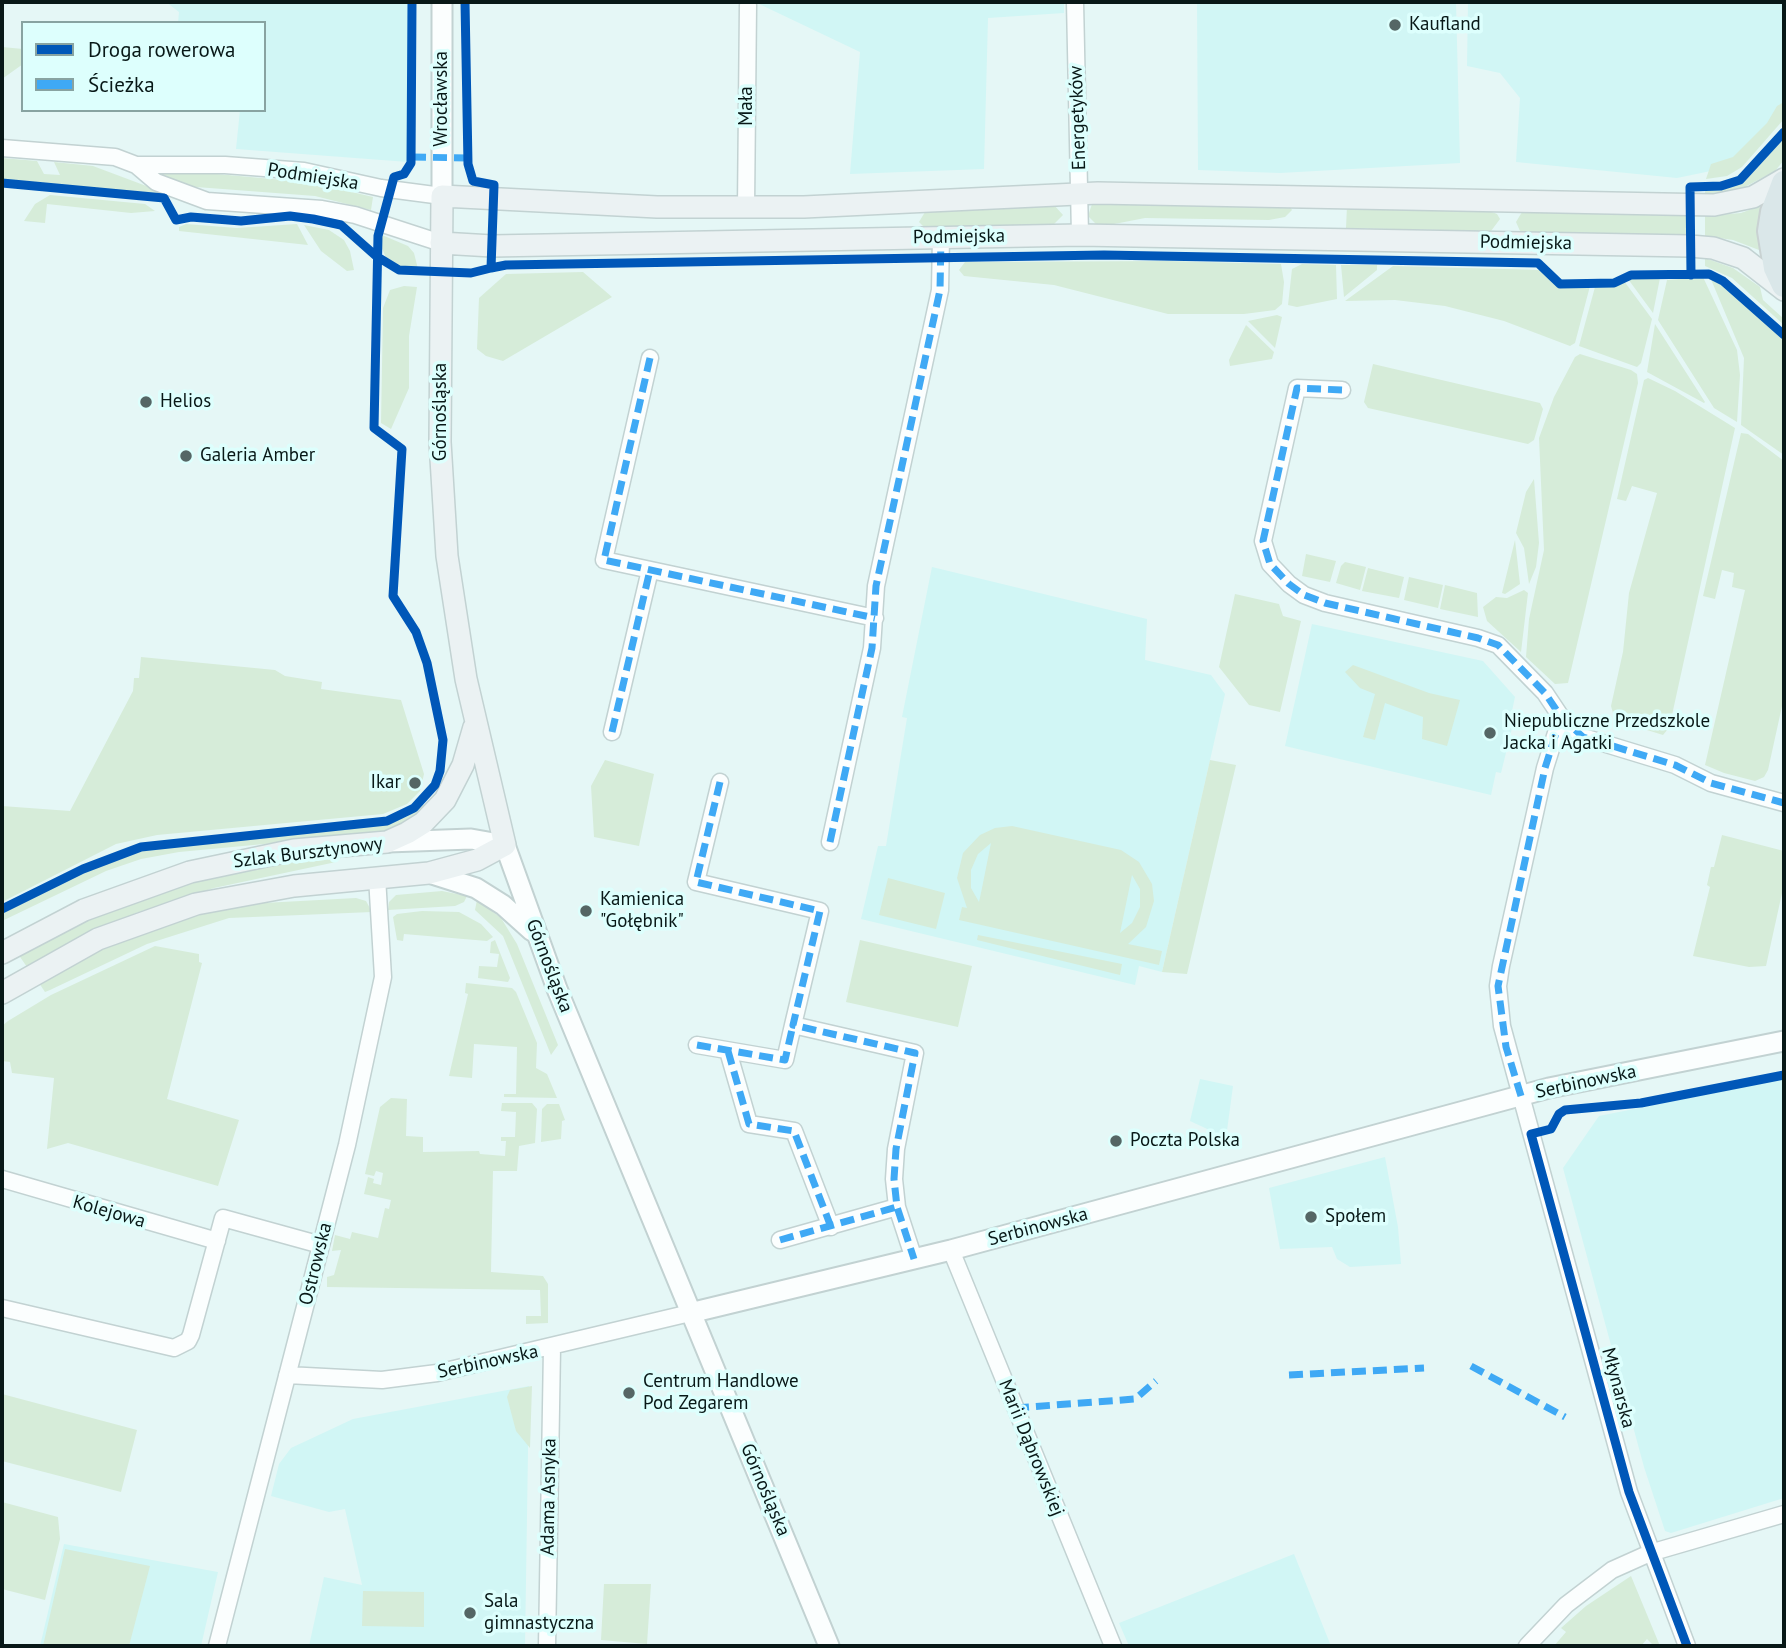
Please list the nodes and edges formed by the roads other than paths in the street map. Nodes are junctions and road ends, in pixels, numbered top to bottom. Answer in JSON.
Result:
{"nodes":[{"id":1,"x":442,"y":2,"type":"edge"},
{"id":2,"x":1075,"y":2,"type":"edge"},
{"id":3,"x":748,"y":5,"type":"dead end"},
{"id":4,"x":2,"y":148,"type":"edge"},
{"id":5,"x":136,"y":165,"type":"junction"},
{"id":6,"x":1784,"y":181,"type":"edge"},
{"id":7,"x":1081,"y":194,"type":"junction"},
{"id":8,"x":442,"y":196,"type":"junction"},
{"id":9,"x":747,"y":207,"type":"junction"},
{"id":10,"x":1080,"y":235,"type":"junction"},
{"id":11,"x":941,"y":237,"type":"junction"},
{"id":12,"x":441,"y":243,"type":"junction"},
{"id":13,"x":1784,"y":287,"type":"edge"},
{"id":14,"x":650,"y":358,"type":"dead end"},
{"id":15,"x":1342,"y":390,"type":"dead end"},
{"id":16,"x":650,"y":570,"type":"junction"},
{"id":17,"x":875,"y":618,"type":"junction"},
{"id":18,"x":1561,"y":717,"type":"junction"},
{"id":19,"x":475,"y":725,"type":"junction"},
{"id":20,"x":612,"y":732,"type":"dead end"},
{"id":21,"x":720,"y":782,"type":"dead end"},
{"id":22,"x":1784,"y":803,"type":"edge"},
{"id":23,"x":387,"y":842,"type":"junction"},
{"id":24,"x":830,"y":842,"type":"dead end"},
{"id":25,"x":505,"y":845,"type":"junction"},
{"id":26,"x":429,"y":873,"type":"junction"},
{"id":27,"x":377,"y":877,"type":"junction"},
{"id":28,"x":536,"y":935,"type":"junction"},
{"id":29,"x":2,"y":953,"type":"edge"},
{"id":30,"x":2,"y":993,"type":"edge"},
{"id":31,"x":793,"y":1025,"type":"junction"},
{"id":32,"x":1784,"y":1041,"type":"edge"},
{"id":33,"x":697,"y":1045,"type":"dead end"},
{"id":34,"x":728,"y":1051,"type":"junction"},
{"id":35,"x":1521,"y":1096,"type":"junction"},
{"id":36,"x":2,"y":1179,"type":"edge"},
{"id":37,"x":897,"y":1206,"type":"junction"},
{"id":38,"x":831,"y":1227,"type":"junction"},
{"id":39,"x":780,"y":1240,"type":"dead end"},
{"id":40,"x":217,"y":1241,"type":"junction"},
{"id":41,"x":321,"y":1245,"type":"junction"},
{"id":42,"x":951,"y":1250,"type":"junction"},
{"id":43,"x":914,"y":1259,"type":"junction"},
{"id":44,"x":2,"y":1308,"type":"edge"},
{"id":45,"x":691,"y":1313,"type":"junction"},
{"id":46,"x":552,"y":1348,"type":"junction"},
{"id":47,"x":287,"y":1375,"type":"junction"},
{"id":48,"x":1784,"y":1514,"type":"edge"},
{"id":49,"x":1650,"y":1553,"type":"junction"},
{"id":50,"x":217,"y":1646,"type":"edge"},
{"id":51,"x":547,"y":1646,"type":"edge"},
{"id":52,"x":829,"y":1646,"type":"edge"},
{"id":53,"x":1112,"y":1646,"type":"edge"},
{"id":54,"x":1527,"y":1646,"type":"edge"},
{"id":55,"x":1687,"y":1646,"type":"edge"}],
"edges":[{"from":1,"to":8,"type":"street","name":"Wrocławska"},
{"from":2,"to":7,"type":"street","name":"Energetyków"},
{"from":3,"to":9,"type":"street","name":"Mała"},
{"from":4,"to":5,"type":"street","name":"Podmiejska"},
{"from":5,"to":8,"type":"street","name":"Podmiejska"},
{"from":5,"to":12,"type":"street","name":"Podmiejska"},
{"from":6,"to":7,"type":"main road","name":"Podmiejska"},
{"from":6,"to":13,"type":"main road"},
{"from":7,"to":9,"type":"main road","name":"Podmiejska"},
{"from":7,"to":10,"type":"street","name":"Energetyków"},
{"from":8,"to":9,"type":"main road","name":"Podmiejska"},
{"from":8,"to":12,"type":"main road","name":"Górnośląska"},
{"from":10,"to":11,"type":"main road","name":"Podmiejska"},
{"from":10,"to":13,"type":"main road","name":"Podmiejska"},
{"from":11,"to":12,"type":"main road","name":"Podmiejska"},
{"from":11,"to":17,"type":"street"},
{"from":12,"to":19,"type":"main road","name":"Górnośląska"},
{"from":14,"to":16,"type":"street"},
{"from":15,"to":18,"type":"street"},
{"from":16,"to":17,"type":"street"},
{"from":16,"to":20,"type":"street"},
{"from":17,"to":24,"type":"street"},
{"from":18,"to":22,"type":"street"},
{"from":18,"to":35,"type":"street","name":"Młynarska"},
{"from":19,"to":23,"type":"main road"},
{"from":19,"to":25,"type":"main road","name":"Górnośląska"},
{"from":21,"to":31,"type":"street"},
{"from":23,"to":25,"type":"street","name":"Szlak Bursztynowy"},
{"from":23,"to":29,"type":"main road","name":"Szlak Bursztynowy"},
{"from":25,"to":26,"type":"main road","name":"Szlak Bursztynowy"},
{"from":25,"to":28,"type":"street","name":"Górnośląska"},
{"from":26,"to":27,"type":"main road","name":"Szlak Bursztynowy"},
{"from":26,"to":28,"type":"street"},
{"from":27,"to":30,"type":"main road","name":"Szlak Bursztynowy"},
{"from":27,"to":41,"type":"street","name":"Ostrowska"},
{"from":28,"to":45,"type":"street","name":"Górnośląska"},
{"from":31,"to":34,"type":"street"},
{"from":31,"to":37,"type":"street"},
{"from":32,"to":35,"type":"street","name":"Serbinowska"},
{"from":33,"to":34,"type":"street"},
{"from":34,"to":38,"type":"street"},
{"from":35,"to":42,"type":"street","name":"Serbinowska"},
{"from":35,"to":49,"type":"street","name":"Młynarska"},
{"from":36,"to":40,"type":"street","name":"Kolejowa"},
{"from":37,"to":38,"type":"street"},
{"from":37,"to":43,"type":"street"},
{"from":38,"to":39,"type":"street"},
{"from":40,"to":41,"type":"street"},
{"from":40,"to":44,"type":"street"},
{"from":41,"to":47,"type":"street","name":"Ostrowska"},
{"from":42,"to":43,"type":"street","name":"Serbinowska"},
{"from":42,"to":53,"type":"street","name":"Marii Dąbrowskiej"},
{"from":43,"to":45,"type":"street","name":"Serbinowska"},
{"from":45,"to":46,"type":"street","name":"Serbinowska"},
{"from":45,"to":52,"type":"street","name":"Górnośląska"},
{"from":46,"to":47,"type":"street","name":"Serbinowska"},
{"from":46,"to":51,"type":"street","name":"Adama Asnyka"},
{"from":47,"to":50,"type":"street","name":"Ostrowska"},
{"from":48,"to":49,"type":"street"},
{"from":49,"to":54,"type":"street"},
{"from":49,"to":55,"type":"street","name":"Młynarska"}]}
